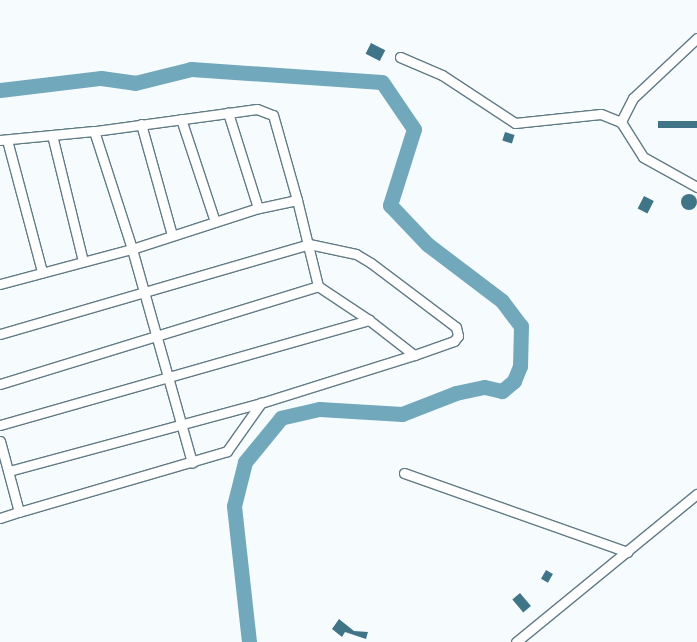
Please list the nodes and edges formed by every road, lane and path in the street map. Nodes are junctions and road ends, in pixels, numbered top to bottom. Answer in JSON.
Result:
{"nodes":[{"id":1,"x":697,"y":38,"type":"edge"},
{"id":2,"x":400,"y":57,"type":"dead end"},
{"id":3,"x":228,"y":113,"type":"junction"},
{"id":4,"x":182,"y":119,"type":"junction"},
{"id":5,"x":621,"y":122,"type":"junction"},
{"id":6,"x":141,"y":124,"type":"junction"},
{"id":7,"x":94,"y":131,"type":"junction"},
{"id":8,"x":52,"y":135,"type":"junction"},
{"id":9,"x":4,"y":140,"type":"edge"},
{"id":10,"x":697,"y":187,"type":"edge"},
{"id":11,"x":298,"y":200,"type":"junction"},
{"id":12,"x":258,"y":208,"type":"junction"},
{"id":13,"x":214,"y":219,"type":"junction"},
{"id":14,"x":172,"y":235,"type":"junction"},
{"id":15,"x":309,"y":244,"type":"junction"},
{"id":16,"x":132,"y":249,"type":"junction"},
{"id":17,"x":83,"y":261,"type":"junction"},
{"id":18,"x":42,"y":272,"type":"junction"},
{"id":19,"x":0,"y":283,"type":"edge"},
{"id":20,"x":318,"y":286,"type":"junction"},
{"id":21,"x":143,"y":295,"type":"junction"},
{"id":22,"x":369,"y":320,"type":"junction"},
{"id":23,"x":0,"y":334,"type":"edge"},
{"id":24,"x":154,"y":336,"type":"junction"},
{"id":25,"x":414,"y":355,"type":"junction"},
{"id":26,"x":167,"y":380,"type":"junction"},
{"id":27,"x":0,"y":384,"type":"edge"},
{"id":28,"x":261,"y":403,"type":"junction"},
{"id":29,"x":0,"y":424,"type":"edge"},
{"id":30,"x":179,"y":424,"type":"junction"},
{"id":31,"x":0,"y":441,"type":"edge"},
{"id":32,"x":192,"y":463,"type":"junction"},
{"id":33,"x":9,"y":471,"type":"junction"},
{"id":34,"x":404,"y":473,"type":"dead end"},
{"id":35,"x":697,"y":494,"type":"edge"},
{"id":36,"x":19,"y":512,"type":"junction"},
{"id":37,"x":0,"y":518,"type":"edge"},
{"id":38,"x":627,"y":552,"type":"junction"},
{"id":39,"x":516,"y":642,"type":"edge"}],
"edges":[{"from":1,"to":5,"type":"street"},
{"from":2,"to":5,"type":"street"},
{"from":3,"to":4,"type":"street"},
{"from":3,"to":11,"type":"street"},
{"from":3,"to":12,"type":"street"},
{"from":4,"to":6,"type":"street"},
{"from":4,"to":13,"type":"street"},
{"from":5,"to":10,"type":"street"},
{"from":6,"to":7,"type":"street"},
{"from":6,"to":14,"type":"street"},
{"from":7,"to":8,"type":"street"},
{"from":7,"to":16,"type":"street"},
{"from":8,"to":9,"type":"street"},
{"from":8,"to":17,"type":"street"},
{"from":9,"to":18,"type":"street"},
{"from":11,"to":12,"type":"street"},
{"from":11,"to":15,"type":"street"},
{"from":12,"to":13,"type":"street"},
{"from":13,"to":14,"type":"street"},
{"from":14,"to":16,"type":"street"},
{"from":15,"to":20,"type":"street"},
{"from":15,"to":21,"type":"street"},
{"from":15,"to":25,"type":"street"},
{"from":16,"to":17,"type":"street"},
{"from":16,"to":21,"type":"street"},
{"from":17,"to":18,"type":"street"},
{"from":18,"to":19,"type":"street"},
{"from":20,"to":22,"type":"street"},
{"from":20,"to":24,"type":"street"},
{"from":21,"to":23,"type":"street"},
{"from":21,"to":24,"type":"street"},
{"from":22,"to":25,"type":"street"},
{"from":22,"to":26,"type":"street"},
{"from":24,"to":26,"type":"street"},
{"from":24,"to":27,"type":"street"},
{"from":25,"to":28,"type":"street"},
{"from":26,"to":29,"type":"street"},
{"from":26,"to":30,"type":"street"},
{"from":28,"to":30,"type":"street"},
{"from":28,"to":32,"type":"street"},
{"from":30,"to":32,"type":"street"},
{"from":30,"to":33,"type":"street"},
{"from":31,"to":33,"type":"street"},
{"from":32,"to":36,"type":"street"},
{"from":33,"to":36,"type":"street"},
{"from":34,"to":38,"type":"street"},
{"from":35,"to":38,"type":"street"},
{"from":36,"to":37,"type":"street"},
{"from":38,"to":39,"type":"street"}]}
